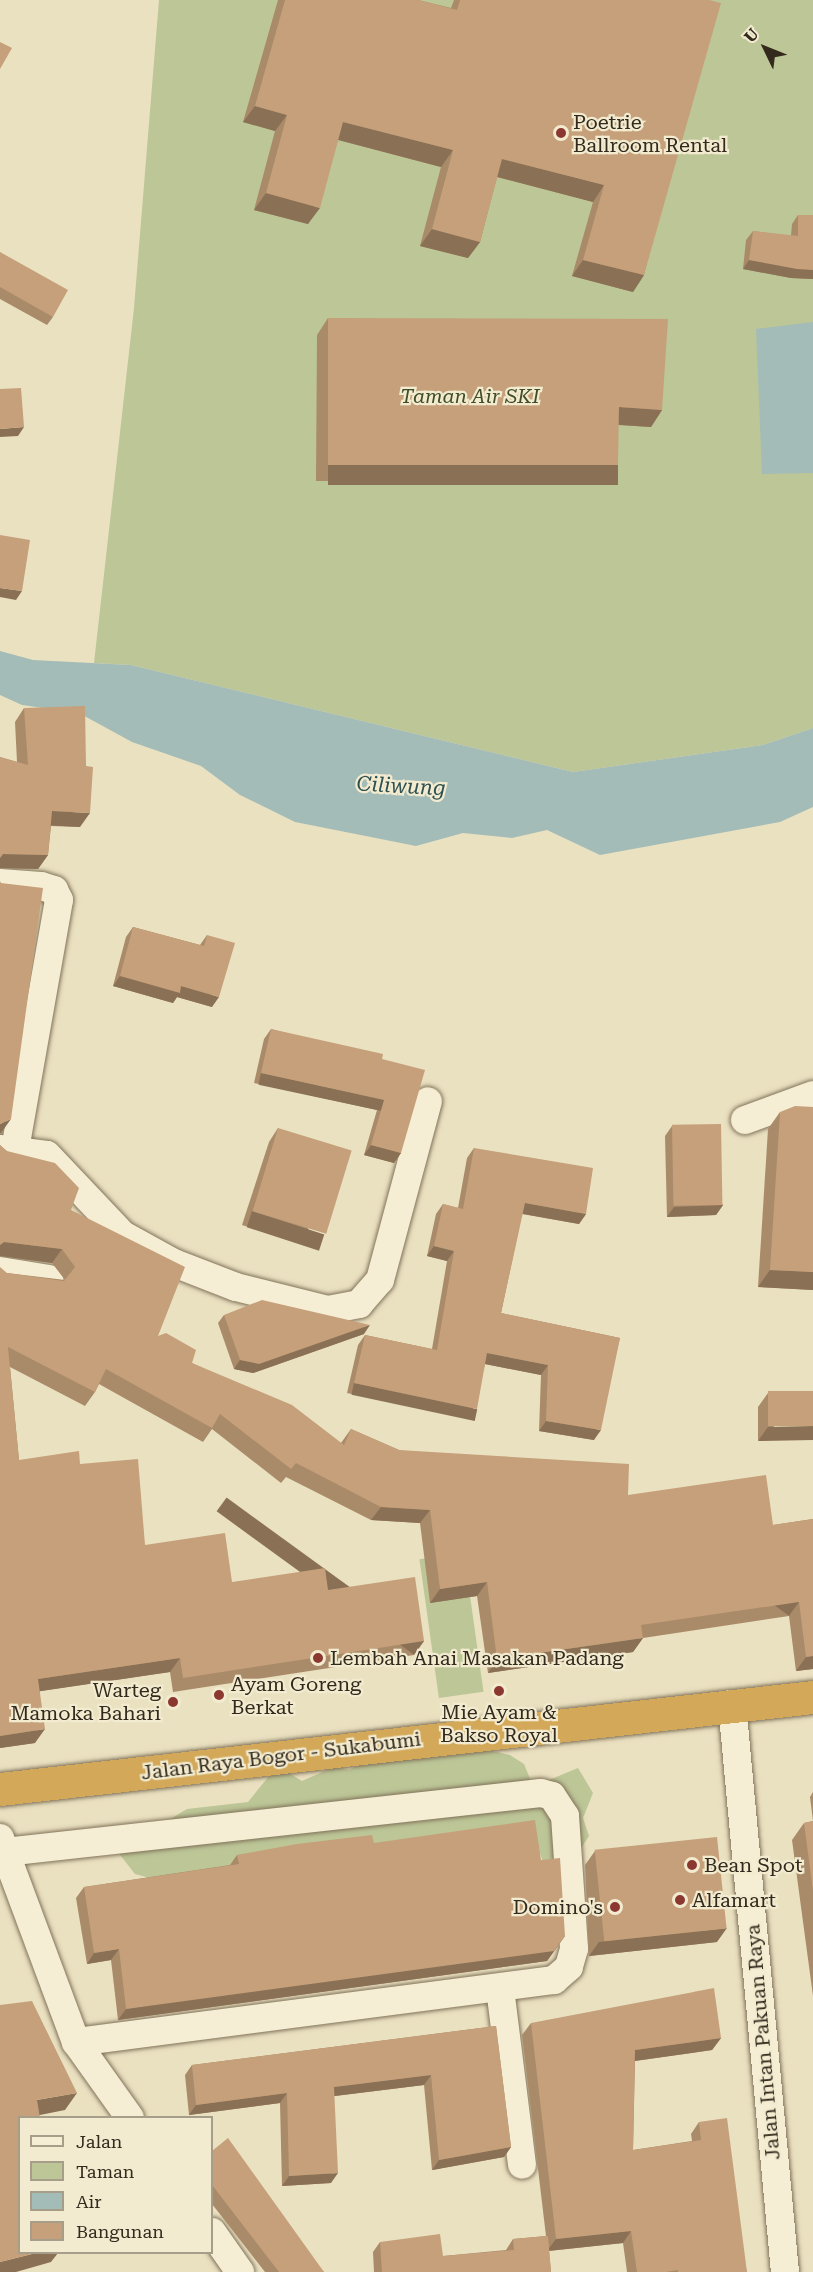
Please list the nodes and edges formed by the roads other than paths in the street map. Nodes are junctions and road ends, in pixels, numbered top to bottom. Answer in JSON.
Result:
{"nodes":[{"id":1,"x":0,"y":883,"type":"edge"},
{"id":2,"x":813,"y":1095,"type":"edge"},
{"id":3,"x":428,"y":1101,"type":"dead end"},
{"id":4,"x":745,"y":1120,"type":"dead end"},
{"id":5,"x":7,"y":1150,"type":"edge"},
{"id":6,"x":0,"y":1272,"type":"edge"},
{"id":7,"x":49,"y":1279,"type":"edge"},
{"id":8,"x":813,"y":1697,"type":"edge"},
{"id":9,"x":732,"y":1704,"type":"junction"},
{"id":10,"x":0,"y":1789,"type":"edge"},
{"id":11,"x":2,"y":1845,"type":"edge"},
{"id":12,"x":500,"y":1988,"type":"junction"},
{"id":13,"x":76,"y":2042,"type":"junction"},
{"id":14,"x":129,"y":2116,"type":"edge"},
{"id":15,"x":522,"y":2164,"type":"dead end"},
{"id":16,"x":213,"y":2233,"type":"edge"},
{"id":17,"x":240,"y":2272,"type":"edge"},
{"id":18,"x":785,"y":2272,"type":"edge"}],
"edges":[{"from":1,"to":5,"type":"street"},
{"from":2,"to":4,"type":"street"},
{"from":3,"to":5,"type":"street"},
{"from":6,"to":7,"type":"street"},
{"from":8,"to":9,"type":"highway","name":"Jalan Raya Bogor - Sukabumi"},
{"from":9,"to":10,"type":"highway","name":"Jalan Raya Bogor - Sukabumi"},
{"from":9,"to":18,"type":"street","name":"Jalan Intan Pakuan Raya"},
{"from":11,"to":12,"type":"street"},
{"from":11,"to":13,"type":"street"},
{"from":12,"to":13,"type":"street"},
{"from":12,"to":15,"type":"street"},
{"from":13,"to":14,"type":"street"},
{"from":16,"to":17,"type":"street"}]}
